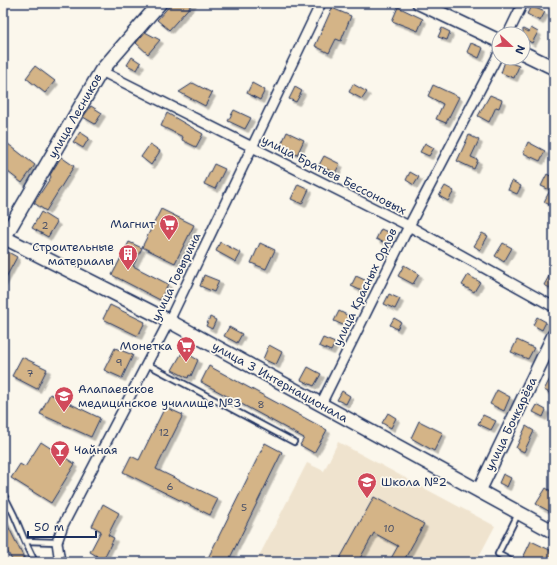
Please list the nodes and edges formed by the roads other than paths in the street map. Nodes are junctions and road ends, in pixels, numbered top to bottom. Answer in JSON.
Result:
{"nodes":[{"id":1,"x":160,"y":3,"type":"edge"},
{"id":2,"x":321,"y":3,"type":"edge"},
{"id":3,"x":419,"y":3,"type":"edge"},
{"id":4,"x":523,"y":3,"type":"edge"},
{"id":5,"x":512,"y":26,"type":"edge"},
{"id":6,"x":491,"y":38,"type":"edge"},
{"id":7,"x":531,"y":57,"type":"edge"},
{"id":8,"x":492,"y":66,"type":"edge"},
{"id":9,"x":554,"y":68,"type":"edge"},
{"id":10,"x":101,"y":70,"type":"junction"},
{"id":11,"x":252,"y":147,"type":"junction"},
{"id":12,"x":409,"y":226,"type":"junction"},
{"id":13,"x":4,"y":238,"type":"edge"},
{"id":14,"x":554,"y":307,"type":"edge"},
{"id":15,"x":169,"y":321,"type":"junction"},
{"id":16,"x":554,"y":335,"type":"edge"},
{"id":17,"x":146,"y":364,"type":"junction"},
{"id":18,"x":321,"y":404,"type":"junction"},
{"id":19,"x":294,"y":442,"type":"dead end"},
{"id":20,"x":479,"y":491,"type":"junction"},
{"id":21,"x":3,"y":493,"type":"edge"},
{"id":22,"x":518,"y":513,"type":"junction"},
{"id":23,"x":554,"y":532,"type":"edge"},
{"id":24,"x":25,"y":541,"type":"junction"},
{"id":25,"x":57,"y":542,"type":"junction"},
{"id":26,"x":35,"y":562,"type":"edge"},
{"id":27,"x":60,"y":562,"type":"edge"},
{"id":28,"x":514,"y":562,"type":"edge"}],
"edges":[{"from":1,"to":10,"type":"main road","name":"улица Лесников"},
{"from":2,"to":11,"type":"street","name":"улица Говырина"},
{"from":3,"to":6,"type":"main road"},
{"from":4,"to":5,"type":"street"},
{"from":7,"to":9,"type":"main road"},
{"from":8,"to":12,"type":"street","name":"улица Красных Орлов"},
{"from":10,"to":11,"type":"street","name":"улица Братьев Бессоновых"},
{"from":10,"to":13,"type":"main road","name":"улица Лесников"},
{"from":11,"to":12,"type":"street","name":"улица Братьев Бессоновых"},
{"from":11,"to":15,"type":"street","name":"улица Говырина"},
{"from":12,"to":14,"type":"street","name":"улица Братьев Бессоновых"},
{"from":12,"to":18,"type":"street","name":"улица Красных Орлов"},
{"from":13,"to":15,"type":"main road","name":"улица 3 Интернационала"},
{"from":15,"to":17,"type":"street","name":"улица Говырина"},
{"from":15,"to":18,"type":"main road","name":"улица 3 Интернационала"},
{"from":16,"to":20,"type":"main road","name":"улица Бочкарёва"},
{"from":17,"to":19,"type":"lane"},
{"from":17,"to":25,"type":"street","name":"улица Говырина"},
{"from":18,"to":20,"type":"main road","name":"улица 3 Интернационала"},
{"from":20,"to":22,"type":"main road","name":"улица 3 Интернационала"},
{"from":21,"to":24,"type":"lane"},
{"from":22,"to":23,"type":"main road","name":"улица 3 Интернационала"},
{"from":22,"to":28,"type":"lane"},
{"from":24,"to":25,"type":"lane"},
{"from":24,"to":26,"type":"lane"},
{"from":25,"to":27,"type":"street","name":"улица Говырина"}]}
